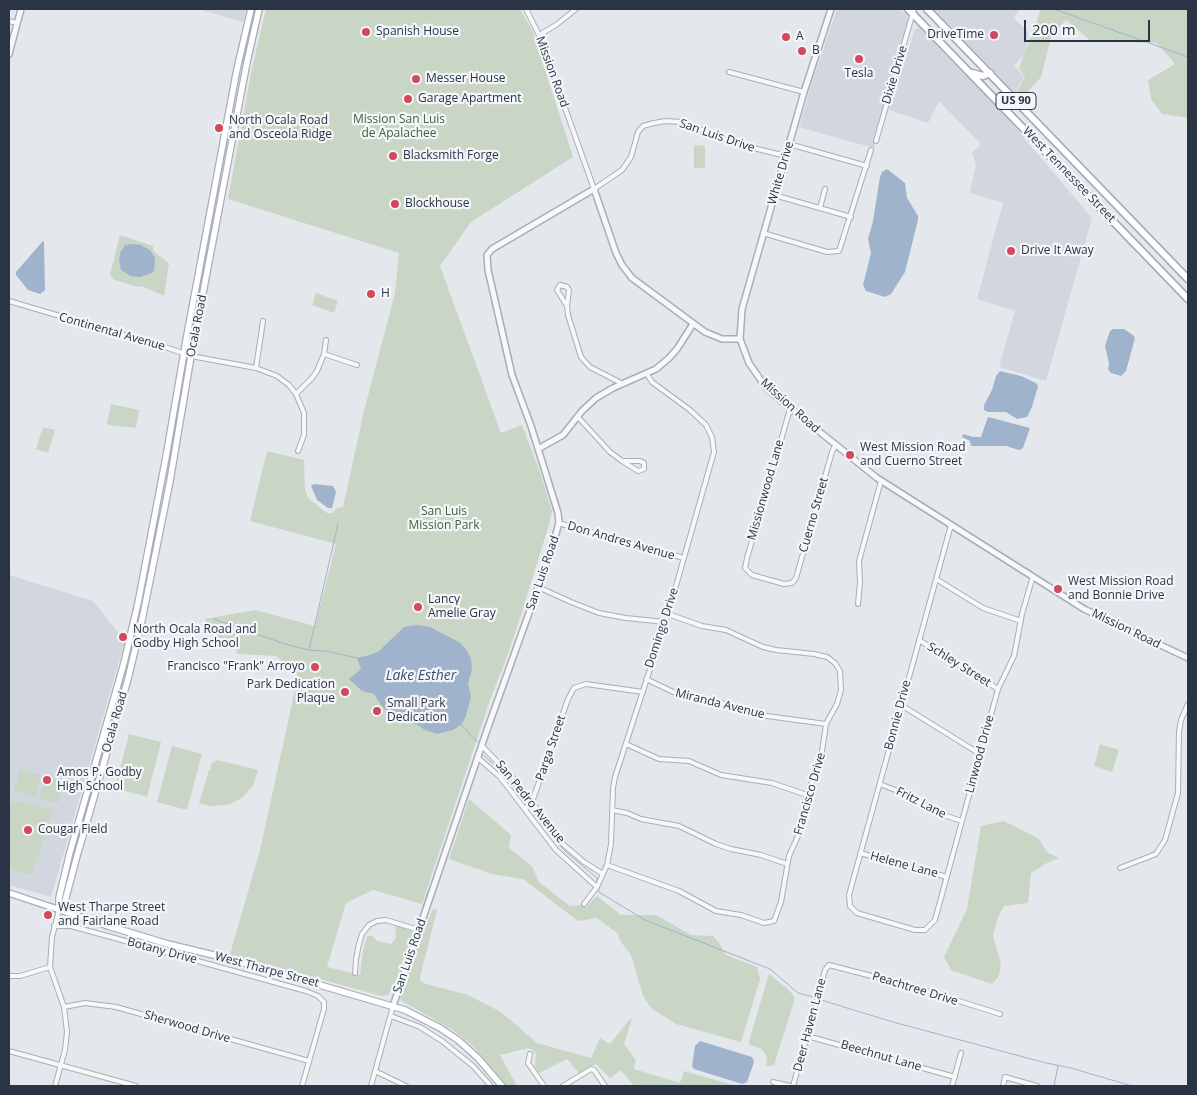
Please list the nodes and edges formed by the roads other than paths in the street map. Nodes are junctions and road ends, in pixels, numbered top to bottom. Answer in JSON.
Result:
{"nodes":[{"id":1,"x":21,"y":9,"type":"edge"},
{"id":2,"x":251,"y":9,"type":"edge"},
{"id":3,"x":259,"y":9,"type":"edge"},
{"id":4,"x":526,"y":9,"type":"edge"},
{"id":5,"x":576,"y":9,"type":"edge"},
{"id":6,"x":830,"y":9,"type":"edge"},
{"id":7,"x":927,"y":9,"type":"edge"},
{"id":8,"x":912,"y":10,"type":"edge"},
{"id":9,"x":248,"y":19,"type":"junction"},
{"id":10,"x":9,"y":21,"type":"edge"},
{"id":11,"x":256,"y":21,"type":"junction"},
{"id":12,"x":17,"y":24,"type":"junction"},
{"id":13,"x":539,"y":35,"type":"junction"},
{"id":14,"x":9,"y":54,"type":"edge"},
{"id":15,"x":730,"y":72,"type":"dead end"},
{"id":16,"x":970,"y":73,"type":"junction"},
{"id":17,"x":990,"y":73,"type":"junction"},
{"id":18,"x":804,"y":92,"type":"junction"},
{"id":19,"x":876,"y":141,"type":"dead end"},
{"id":20,"x":789,"y":144,"type":"junction"},
{"id":21,"x":1060,"y":146,"type":"junction"},
{"id":22,"x":871,"y":150,"type":"dead end"},
{"id":23,"x":222,"y":153,"type":"junction"},
{"id":24,"x":229,"y":154,"type":"junction"},
{"id":25,"x":1049,"y":155,"type":"junction"},
{"id":26,"x":786,"y":156,"type":"junction"},
{"id":27,"x":867,"y":166,"type":"junction"},
{"id":28,"x":594,"y":189,"type":"junction"},
{"id":29,"x":825,"y":189,"type":"dead end"},
{"id":30,"x":774,"y":195,"type":"junction"},
{"id":31,"x":820,"y":208,"type":"junction"},
{"id":32,"x":851,"y":217,"type":"junction"},
{"id":33,"x":1138,"y":227,"type":"junction"},
{"id":34,"x":763,"y":233,"type":"junction"},
{"id":35,"x":1129,"y":237,"type":"junction"},
{"id":36,"x":1188,"y":279,"type":"edge"},
{"id":37,"x":196,"y":288,"type":"junction"},
{"id":38,"x":203,"y":291,"type":"junction"},
{"id":39,"x":1188,"y":299,"type":"edge"},
{"id":40,"x":9,"y":301,"type":"edge"},
{"id":41,"x":567,"y":306,"type":"junction"},
{"id":42,"x":263,"y":321,"type":"dead end"},
{"id":43,"x":693,"y":324,"type":"junction"},
{"id":44,"x":740,"y":339,"type":"junction"},
{"id":45,"x":326,"y":340,"type":"dead end"},
{"id":46,"x":183,"y":353,"type":"junction"},
{"id":47,"x":324,"y":354,"type":"junction"},
{"id":48,"x":190,"y":356,"type":"junction"},
{"id":49,"x":357,"y":365,"type":"dead end"},
{"id":50,"x":256,"y":368,"type":"junction"},
{"id":51,"x":646,"y":374,"type":"junction"},
{"id":52,"x":623,"y":384,"type":"junction"},
{"id":53,"x":296,"y":394,"type":"junction"},
{"id":54,"x":790,"y":410,"type":"junction"},
{"id":55,"x":578,"y":417,"type":"junction"},
{"id":56,"x":835,"y":446,"type":"junction"},
{"id":57,"x":538,"y":449,"type":"junction"},
{"id":58,"x":298,"y":451,"type":"dead end"},
{"id":59,"x":622,"y":461,"type":"junction"},
{"id":60,"x":881,"y":481,"type":"junction"},
{"id":61,"x":160,"y":491,"type":"junction"},
{"id":62,"x":167,"y":493,"type":"junction"},
{"id":63,"x":558,"y":523,"type":"junction"},
{"id":64,"x":951,"y":525,"type":"junction"},
{"id":65,"x":147,"y":558,"type":"junction"},
{"id":66,"x":684,"y":558,"type":"junction"},
{"id":67,"x":154,"y":560,"type":"junction"},
{"id":68,"x":145,"y":566,"type":"junction"},
{"id":69,"x":153,"y":567,"type":"junction"},
{"id":70,"x":1033,"y":576,"type":"junction"},
{"id":71,"x":936,"y":579,"type":"junction"},
{"id":72,"x":792,"y":583,"type":"joint"},
{"id":73,"x":538,"y":587,"type":"junction"},
{"id":74,"x":858,"y":604,"type":"dead end"},
{"id":75,"x":135,"y":614,"type":"junction"},
{"id":76,"x":668,"y":614,"type":"junction"},
{"id":77,"x":142,"y":620,"type":"junction"},
{"id":78,"x":1021,"y":621,"type":"junction"},
{"id":79,"x":665,"y":622,"type":"junction"},
{"id":80,"x":919,"y":640,"type":"junction"},
{"id":81,"x":1188,"y":658,"type":"edge"},
{"id":82,"x":120,"y":676,"type":"junction"},
{"id":83,"x":128,"y":679,"type":"junction"},
{"id":84,"x":646,"y":679,"type":"junction"},
{"id":85,"x":117,"y":686,"type":"junction"},
{"id":86,"x":125,"y":689,"type":"junction"},
{"id":87,"x":998,"y":689,"type":"junction"},
{"id":88,"x":643,"y":692,"type":"junction"},
{"id":89,"x":1188,"y":704,"type":"edge"},
{"id":90,"x":901,"y":706,"type":"junction"},
{"id":91,"x":826,"y":724,"type":"junction"},
{"id":92,"x":626,"y":744,"type":"junction"},
{"id":93,"x":482,"y":746,"type":"junction"},
{"id":94,"x":980,"y":754,"type":"junction"},
{"id":95,"x":478,"y":758,"type":"junction"},
{"id":96,"x":880,"y":784,"type":"junction"},
{"id":97,"x":807,"y":795,"type":"junction"},
{"id":98,"x":532,"y":802,"type":"junction"},
{"id":99,"x":525,"y":809,"type":"junction"},
{"id":100,"x":612,"y":810,"type":"junction"},
{"id":101,"x":962,"y":821,"type":"junction"},
{"id":102,"x":79,"y":822,"type":"junction"},
{"id":103,"x":86,"y":825,"type":"junction"},
{"id":104,"x":860,"y":853,"type":"junction"},
{"id":105,"x":607,"y":864,"type":"junction"},
{"id":106,"x":787,"y":864,"type":"junction"},
{"id":107,"x":1120,"y":868,"type":"dead end"},
{"id":108,"x":603,"y":874,"type":"junction"},
{"id":109,"x":947,"y":877,"type":"junction"},
{"id":110,"x":597,"y":887,"type":"junction"},
{"id":111,"x":9,"y":893,"type":"edge"},
{"id":112,"x":584,"y":904,"type":"dead end"},
{"id":113,"x":60,"y":910,"type":"junction"},
{"id":114,"x":54,"y":926,"type":"junction"},
{"id":115,"x":419,"y":930,"type":"junction"},
{"id":116,"x":925,"y":930,"type":"joint"},
{"id":117,"x":829,"y":965,"type":"joint"},
{"id":118,"x":50,"y":967,"type":"junction"},
{"id":119,"x":355,"y":973,"type":"dead end"},
{"id":120,"x":9,"y":976,"type":"edge"},
{"id":121,"x":393,"y":1006,"type":"junction"},
{"id":122,"x":64,"y":1007,"type":"junction"},
{"id":123,"x":1000,"y":1014,"type":"dead end"},
{"id":124,"x":391,"y":1016,"type":"junction"},
{"id":125,"x":807,"y":1036,"type":"junction"},
{"id":126,"x":9,"y":1051,"type":"edge"},
{"id":127,"x":961,"y":1053,"type":"dead end"},
{"id":128,"x":530,"y":1054,"type":"dead end"},
{"id":129,"x":309,"y":1061,"type":"junction"},
{"id":130,"x":61,"y":1065,"type":"junction"},
{"id":131,"x":375,"y":1071,"type":"junction"},
{"id":132,"x":954,"y":1077,"type":"junction"},
{"id":133,"x":774,"y":1082,"type":"dead end"},
{"id":134,"x":54,"y":1086,"type":"edge"},
{"id":135,"x":136,"y":1086,"type":"edge"},
{"id":136,"x":302,"y":1086,"type":"edge"},
{"id":137,"x":371,"y":1086,"type":"edge"},
{"id":138,"x":406,"y":1086,"type":"edge"},
{"id":139,"x":491,"y":1086,"type":"edge"},
{"id":140,"x":502,"y":1086,"type":"edge"},
{"id":141,"x":544,"y":1086,"type":"edge"},
{"id":142,"x":562,"y":1086,"type":"edge"},
{"id":143,"x":605,"y":1086,"type":"edge"},
{"id":144,"x":792,"y":1086,"type":"edge"},
{"id":145,"x":952,"y":1086,"type":"edge"},
{"id":146,"x":1002,"y":1086,"type":"edge"},
{"id":147,"x":1037,"y":1086,"type":"edge"}],
"edges":[{"from":1,"to":12,"type":"street"},
{"from":2,"to":9,"type":"main road","name":"Ocala Road"},
{"from":3,"to":11,"type":"main road","name":"Ocala Road"},
{"from":4,"to":13,"type":"street","name":"Mission Road"},
{"from":5,"to":13,"type":"street"},
{"from":6,"to":18,"type":"street","name":"White Drive"},
{"from":7,"to":17,"type":"main road","name":"West Tennessee Street","number":"US 90"},
{"from":8,"to":16,"type":"main road","name":"West Tennessee Street","number":"US 90"},
{"from":8,"to":19,"type":"street","name":"Dixie Drive"},
{"from":9,"to":11,"type":"main road"},
{"from":9,"to":23,"type":"main road","name":"Ocala Road"},
{"from":10,"to":12,"type":"street"},
{"from":11,"to":24,"type":"main road","name":"Ocala Road"},
{"from":12,"to":14,"type":"street"},
{"from":13,"to":28,"type":"street","name":"Mission Road"},
{"from":15,"to":18,"type":"street"},
{"from":16,"to":17,"type":"main road"},
{"from":16,"to":25,"type":"main road","name":"West Tennessee Street","number":"US 90"},
{"from":17,"to":21,"type":"main road","name":"West Tennessee Street","number":"US 90"},
{"from":18,"to":20,"type":"street","name":"White Drive"},
{"from":20,"to":26,"type":"street","name":"White Drive"},
{"from":20,"to":27,"type":"street"},
{"from":21,"to":25,"type":"main road"},
{"from":21,"to":33,"type":"main road","name":"West Tennessee Street","number":"US 90"},
{"from":22,"to":27,"type":"street"},
{"from":23,"to":24,"type":"main road"},
{"from":23,"to":37,"type":"main road","name":"Ocala Road"},
{"from":24,"to":38,"type":"main road","name":"Ocala Road"},
{"from":25,"to":35,"type":"main road","name":"West Tennessee Street","number":"US 90"},
{"from":26,"to":28,"type":"street","name":"San Luis Drive"},
{"from":26,"to":30,"type":"street","name":"White Drive"},
{"from":27,"to":32,"type":"street"},
{"from":28,"to":43,"type":"street","name":"Mission Road"},
{"from":28,"to":57,"type":"street","name":"San Luis Road"},
{"from":29,"to":31,"type":"street"},
{"from":30,"to":31,"type":"street"},
{"from":30,"to":34,"type":"street","name":"White Drive"},
{"from":31,"to":32,"type":"street"},
{"from":32,"to":34,"type":"street"},
{"from":33,"to":35,"type":"main road"},
{"from":33,"to":36,"type":"main road","name":"West Tennessee Street","number":"US 90"},
{"from":34,"to":44,"type":"street","name":"White Drive"},
{"from":35,"to":39,"type":"main road","name":"West Tennessee Street","number":"US 90"},
{"from":37,"to":38,"type":"main road"},
{"from":37,"to":46,"type":"main road","name":"Ocala Road"},
{"from":38,"to":48,"type":"main road","name":"Ocala Road"},
{"from":40,"to":46,"type":"street","name":"Continental Avenue"},
{"from":41,"to":41,"type":"street"},
{"from":41,"to":52,"type":"street"},
{"from":42,"to":50,"type":"street"},
{"from":43,"to":44,"type":"street","name":"Mission Road"},
{"from":43,"to":51,"type":"street"},
{"from":44,"to":54,"type":"street","name":"Mission Road"},
{"from":45,"to":47,"type":"street"},
{"from":46,"to":48,"type":"street","name":"Continental Avenue"},
{"from":46,"to":61,"type":"main road","name":"Ocala Road"},
{"from":47,"to":49,"type":"street"},
{"from":47,"to":53,"type":"street"},
{"from":48,"to":50,"type":"street","name":"Continental Avenue"},
{"from":48,"to":62,"type":"main road","name":"Ocala Road"},
{"from":50,"to":53,"type":"street","name":"Continental Avenue"},
{"from":51,"to":52,"type":"street"},
{"from":51,"to":66,"type":"street","name":"Domingo Drive"},
{"from":52,"to":55,"type":"street"},
{"from":53,"to":58,"type":"street","name":"Continental Avenue"},
{"from":54,"to":56,"type":"street","name":"Mission Road"},
{"from":54,"to":72,"type":"street","name":"Missionwood Lane"},
{"from":55,"to":57,"type":"street"},
{"from":55,"to":59,"type":"street"},
{"from":56,"to":60,"type":"street","name":"Mission Road"},
{"from":56,"to":72,"type":"street","name":"Cuerno Street"},
{"from":57,"to":63,"type":"street","name":"San Luis Road"},
{"from":59,"to":59,"type":"street"},
{"from":60,"to":64,"type":"street","name":"Mission Road"},
{"from":60,"to":74,"type":"street"},
{"from":61,"to":62,"type":"main road"},
{"from":61,"to":65,"type":"main road","name":"Ocala Road"},
{"from":62,"to":67,"type":"main road","name":"Ocala Road"},
{"from":63,"to":66,"type":"street","name":"Don Andres Avenue"},
{"from":63,"to":73,"type":"street","name":"San Luis Road"},
{"from":64,"to":70,"type":"street","name":"Mission Road"},
{"from":64,"to":71,"type":"street","name":"Bonnie Drive"},
{"from":65,"to":67,"type":"main road"},
{"from":65,"to":68,"type":"main road","name":"Ocala Road"},
{"from":66,"to":76,"type":"street","name":"Domingo Drive"},
{"from":67,"to":69,"type":"main road","name":"Ocala Road"},
{"from":68,"to":69,"type":"main road"},
{"from":68,"to":75,"type":"main road","name":"Ocala Road"},
{"from":69,"to":77,"type":"main road","name":"Ocala Road"},
{"from":70,"to":78,"type":"street","name":"Linwood Drive"},
{"from":70,"to":81,"type":"street","name":"Mission Road"},
{"from":71,"to":78,"type":"street"},
{"from":71,"to":80,"type":"street","name":"Bonnie Drive"},
{"from":73,"to":79,"type":"street"},
{"from":73,"to":93,"type":"street","name":"San Luis Road"},
{"from":75,"to":77,"type":"main road"},
{"from":75,"to":82,"type":"main road","name":"Ocala Road"},
{"from":76,"to":79,"type":"street","name":"Domingo Drive"},
{"from":76,"to":91,"type":"street","name":"Francisco Drive"},
{"from":77,"to":83,"type":"main road","name":"Ocala Road"},
{"from":78,"to":87,"type":"street","name":"Linwood Drive"},
{"from":79,"to":84,"type":"street","name":"Domingo Drive"},
{"from":80,"to":87,"type":"street","name":"Schley Street"},
{"from":80,"to":90,"type":"street","name":"Bonnie Drive"},
{"from":82,"to":83,"type":"main road"},
{"from":82,"to":85,"type":"main road","name":"Ocala Road"},
{"from":83,"to":86,"type":"main road","name":"Ocala Road"},
{"from":84,"to":88,"type":"street","name":"Domingo Drive"},
{"from":84,"to":91,"type":"street","name":"Miranda Avenue"},
{"from":85,"to":86,"type":"main road"},
{"from":85,"to":102,"type":"main road","name":"Ocala Road"},
{"from":86,"to":103,"type":"main road","name":"Ocala Road"},
{"from":87,"to":94,"type":"street","name":"Linwood Drive"},
{"from":88,"to":92,"type":"street","name":"Domingo Drive"},
{"from":88,"to":98,"type":"street","name":"Parga Street"},
{"from":89,"to":107,"type":"street"},
{"from":90,"to":94,"type":"street"},
{"from":90,"to":96,"type":"street","name":"Bonnie Drive"},
{"from":91,"to":97,"type":"street","name":"Francisco Drive"},
{"from":92,"to":97,"type":"street"},
{"from":92,"to":100,"type":"street","name":"Domingo Drive"},
{"from":93,"to":95,"type":"street","name":"San Luis Road"},
{"from":93,"to":98,"type":"street","name":"San Pedro Avenue"},
{"from":94,"to":101,"type":"street","name":"Linwood Drive"},
{"from":95,"to":99,"type":"street","name":"San Pedro Avenue"},
{"from":95,"to":115,"type":"street","name":"San Luis Road"},
{"from":96,"to":101,"type":"street","name":"Fritz Lane"},
{"from":96,"to":104,"type":"street","name":"Bonnie Drive"},
{"from":97,"to":106,"type":"street","name":"Francisco Drive"},
{"from":98,"to":99,"type":"street","name":"Parga Street"},
{"from":98,"to":108,"type":"street","name":"San Pedro Avenue"},
{"from":99,"to":110,"type":"street","name":"San Pedro Avenue"},
{"from":100,"to":105,"type":"street","name":"Domingo Drive"},
{"from":100,"to":106,"type":"street"},
{"from":101,"to":109,"type":"street","name":"Linwood Drive"},
{"from":102,"to":103,"type":"main road"},
{"from":102,"to":113,"type":"main road","name":"Ocala Road"},
{"from":103,"to":113,"type":"main road","name":"Ocala Road"},
{"from":104,"to":109,"type":"street","name":"Helene Lane"},
{"from":104,"to":116,"type":"street","name":"Bonnie Drive"},
{"from":105,"to":106,"type":"street","name":"Francisco Drive"},
{"from":105,"to":108,"type":"street","name":"Domingo Drive"},
{"from":108,"to":110,"type":"street","name":"Domingo Drive"},
{"from":109,"to":116,"type":"street","name":"Linwood Drive"},
{"from":110,"to":112,"type":"street","name":"Domingo Drive"},
{"from":111,"to":113,"type":"main road","name":"West Tharpe Street"},
{"from":113,"to":114,"type":"street"},
{"from":113,"to":121,"type":"main road","name":"West Tharpe Street"},
{"from":114,"to":118,"type":"street"},
{"from":114,"to":129,"type":"street","name":"Botany Drive"},
{"from":115,"to":119,"type":"street"},
{"from":115,"to":121,"type":"street","name":"San Luis Road"},
{"from":117,"to":123,"type":"street","name":"Peachtree Drive"},
{"from":117,"to":125,"type":"street","name":"Deer Haven Lane"},
{"from":118,"to":120,"type":"street"},
{"from":118,"to":122,"type":"street"},
{"from":121,"to":124,"type":"street"},
{"from":121,"to":140,"type":"main road","name":"West Tharpe Street"},
{"from":122,"to":129,"type":"street","name":"Sherwood Drive"},
{"from":122,"to":130,"type":"street"},
{"from":124,"to":131,"type":"street"},
{"from":124,"to":139,"type":"street"},
{"from":125,"to":132,"type":"street","name":"Beechnut Lane"},
{"from":125,"to":144,"type":"street","name":"Deer Haven Lane"},
{"from":126,"to":130,"type":"street"},
{"from":127,"to":132,"type":"street"},
{"from":128,"to":141,"type":"street"},
{"from":129,"to":136,"type":"street"},
{"from":130,"to":134,"type":"street"},
{"from":130,"to":135,"type":"street"},
{"from":131,"to":137,"type":"street"},
{"from":131,"to":138,"type":"street"},
{"from":132,"to":145,"type":"street"},
{"from":133,"to":144,"type":"street"},
{"from":142,"to":143,"type":"street"},
{"from":146,"to":147,"type":"street"}]}
